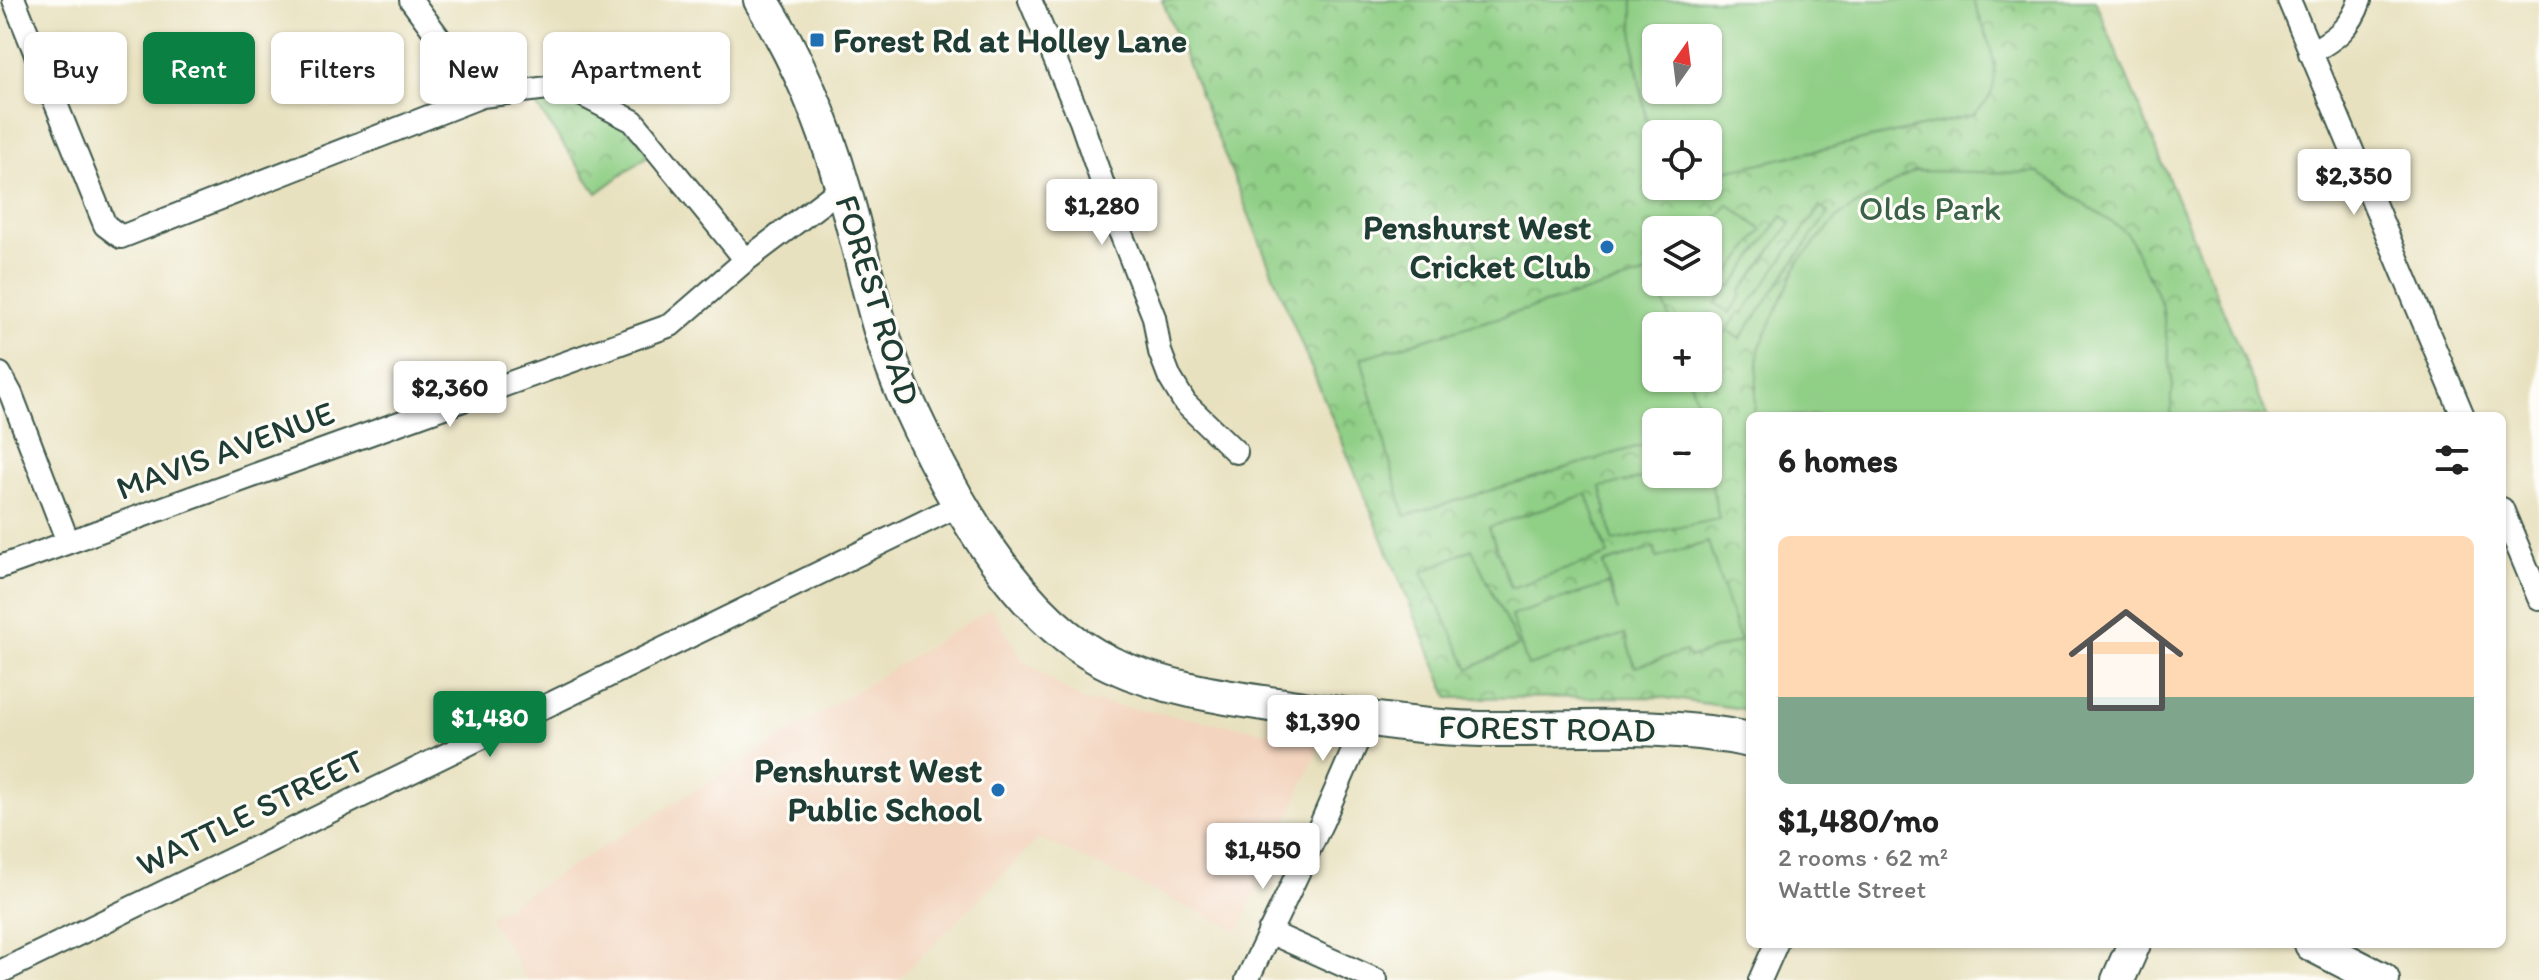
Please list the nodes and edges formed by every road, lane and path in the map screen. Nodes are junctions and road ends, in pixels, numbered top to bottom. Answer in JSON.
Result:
{"nodes":[{"id":1,"x":14,"y":0,"type":"edge"},
{"id":2,"x":411,"y":0,"type":"edge"},
{"id":3,"x":761,"y":0,"type":"edge"},
{"id":4,"x":1030,"y":0,"type":"edge"},
{"id":5,"x":2289,"y":0,"type":"edge"},
{"id":6,"x":2360,"y":0,"type":"edge"},
{"id":7,"x":435,"y":32,"type":"edge"},
{"id":8,"x":2310,"y":53,"type":"junction"},
{"id":9,"x":527,"y":91,"type":"edge"},
{"id":10,"x":462,"y":104,"type":"edge"},
{"id":11,"x":843,"y":187,"type":"junction"},
{"id":12,"x":746,"y":260,"type":"junction"},
{"id":13,"x":0,"y":374,"type":"edge"},
{"id":14,"x":2461,"y":412,"type":"edge"},
{"id":15,"x":1236,"y":452,"type":"dead end"},
{"id":16,"x":961,"y":504,"type":"junction"},
{"id":17,"x":2506,"y":515,"type":"edge"},
{"id":18,"x":68,"y":542,"type":"junction"},
{"id":19,"x":2532,"y":556,"type":"edge"},
{"id":20,"x":0,"y":567,"type":"edge"},
{"id":21,"x":2539,"y":598,"type":"edge"},
{"id":22,"x":1365,"y":718,"type":"junction"},
{"id":23,"x":1746,"y":739,"type":"edge"},
{"id":24,"x":1269,"y":932,"type":"junction"},
{"id":25,"x":1774,"y":948,"type":"edge"},
{"id":26,"x":2132,"y":948,"type":"edge"},
{"id":27,"x":2320,"y":948,"type":"edge"},
{"id":28,"x":0,"y":972,"type":"edge"},
{"id":29,"x":1247,"y":980,"type":"edge"},
{"id":30,"x":1376,"y":980,"type":"edge"},
{"id":31,"x":1760,"y":980,"type":"edge"},
{"id":32,"x":2118,"y":980,"type":"edge"},
{"id":33,"x":2382,"y":980,"type":"edge"}],
"edges":[{"from":1,"to":10,"type":"street"},
{"from":2,"to":7,"type":"street"},
{"from":3,"to":11,"type":"main road","name":"FOREST ROAD"},
{"from":4,"to":15,"type":"street"},
{"from":5,"to":8,"type":"street"},
{"from":6,"to":8,"type":"street"},
{"from":8,"to":14,"type":"street"},
{"from":9,"to":12,"type":"street"},
{"from":11,"to":12,"type":"street","name":"MAVIS AVENUE"},
{"from":11,"to":16,"type":"main road","name":"FOREST ROAD"},
{"from":12,"to":18,"type":"street","name":"MAVIS AVENUE"},
{"from":13,"to":18,"type":"street"},
{"from":16,"to":22,"type":"main road","name":"FOREST ROAD"},
{"from":16,"to":28,"type":"street","name":"WATTLE STREET"},
{"from":17,"to":19,"type":"street"},
{"from":18,"to":20,"type":"street","name":"MAVIS AVENUE"},
{"from":19,"to":21,"type":"street"},
{"from":22,"to":23,"type":"main road","name":"FOREST ROAD"},
{"from":22,"to":24,"type":"street"},
{"from":24,"to":29,"type":"street"},
{"from":24,"to":30,"type":"street"},
{"from":25,"to":31,"type":"street"},
{"from":26,"to":32,"type":"street"},
{"from":27,"to":33,"type":"main road"}]}
